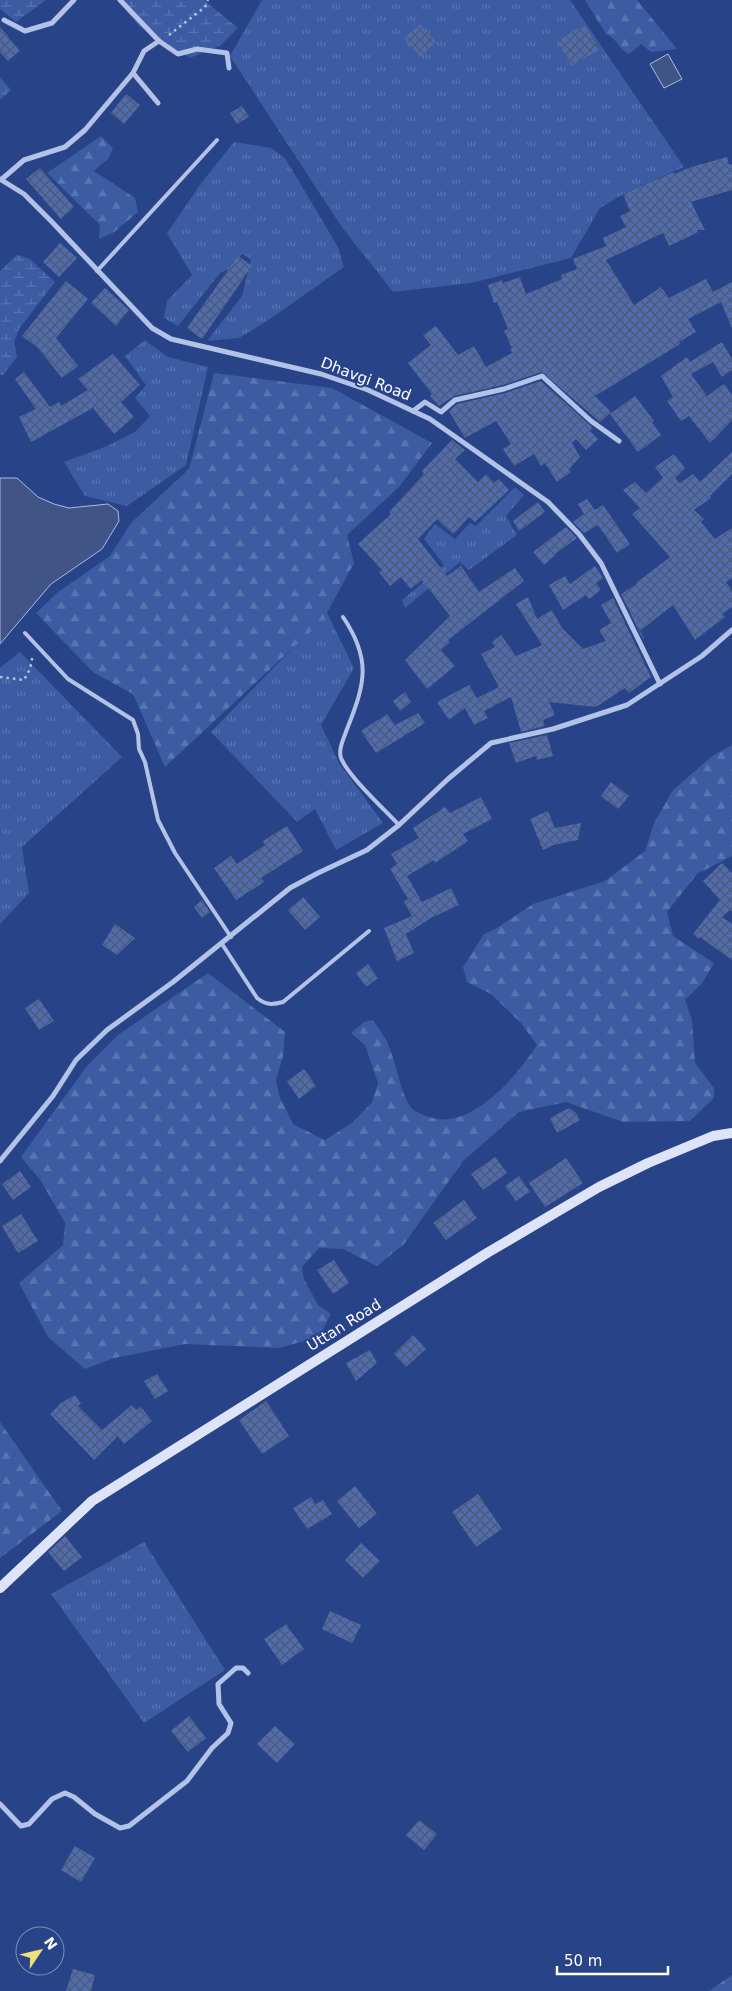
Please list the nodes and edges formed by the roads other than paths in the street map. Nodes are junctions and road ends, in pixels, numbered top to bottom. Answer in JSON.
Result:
{"nodes":[{"id":1,"x":74,"y":0,"type":"edge"},
{"id":2,"x":120,"y":0,"type":"edge"},
{"id":3,"x":4,"y":20,"type":"dead end"},
{"id":4,"x":159,"y":41,"type":"junction"},
{"id":5,"x":229,"y":68,"type":"dead end"},
{"id":6,"x":133,"y":73,"type":"junction"},
{"id":7,"x":158,"y":103,"type":"dead end"},
{"id":8,"x":217,"y":140,"type":"dead end"},
{"id":9,"x":1,"y":179,"type":"edge"},
{"id":10,"x":97,"y":271,"type":"junction"},
{"id":11,"x":413,"y":411,"type":"junction"},
{"id":12,"x":619,"y":441,"type":"dead end"},
{"id":13,"x":343,"y":617,"type":"dead end"},
{"id":14,"x":732,"y":630,"type":"edge"},
{"id":15,"x":25,"y":633,"type":"dead end"},
{"id":16,"x":660,"y":684,"type":"junction"},
{"id":17,"x":399,"y":825,"type":"junction"},
{"id":18,"x":368,"y":931,"type":"dead end"},
{"id":19,"x":232,"y":937,"type":"junction"},
{"id":20,"x":222,"y":944,"type":"junction"},
{"id":21,"x":732,"y":1133,"type":"edge"},
{"id":22,"x":0,"y":1161,"type":"edge"},
{"id":23,"x":0,"y":1588,"type":"edge"},
{"id":24,"x":248,"y":1673,"type":"dead end"},
{"id":25,"x":0,"y":1804,"type":"edge"}],
"edges":[{"from":1,"to":3,"type":"street"},
{"from":2,"to":4,"type":"street"},
{"from":4,"to":5,"type":"street"},
{"from":4,"to":6,"type":"street"},
{"from":6,"to":7,"type":"street"},
{"from":6,"to":9,"type":"street"},
{"from":8,"to":10,"type":"lane"},
{"from":9,"to":10,"type":"street","name":"Dhavgi Road"},
{"from":10,"to":11,"type":"street","name":"Dhavgi Road"},
{"from":11,"to":12,"type":"street"},
{"from":11,"to":16,"type":"street","name":"Dhavgi Road"},
{"from":13,"to":17,"type":"lane"},
{"from":14,"to":16,"type":"street"},
{"from":15,"to":19,"type":"lane"},
{"from":16,"to":17,"type":"street"},
{"from":17,"to":19,"type":"street"},
{"from":18,"to":20,"type":"lane"},
{"from":19,"to":20,"type":"street"},
{"from":20,"to":22,"type":"street"},
{"from":21,"to":23,"type":"main road","name":"Uttan Road"},
{"from":24,"to":25,"type":"street"}]}
